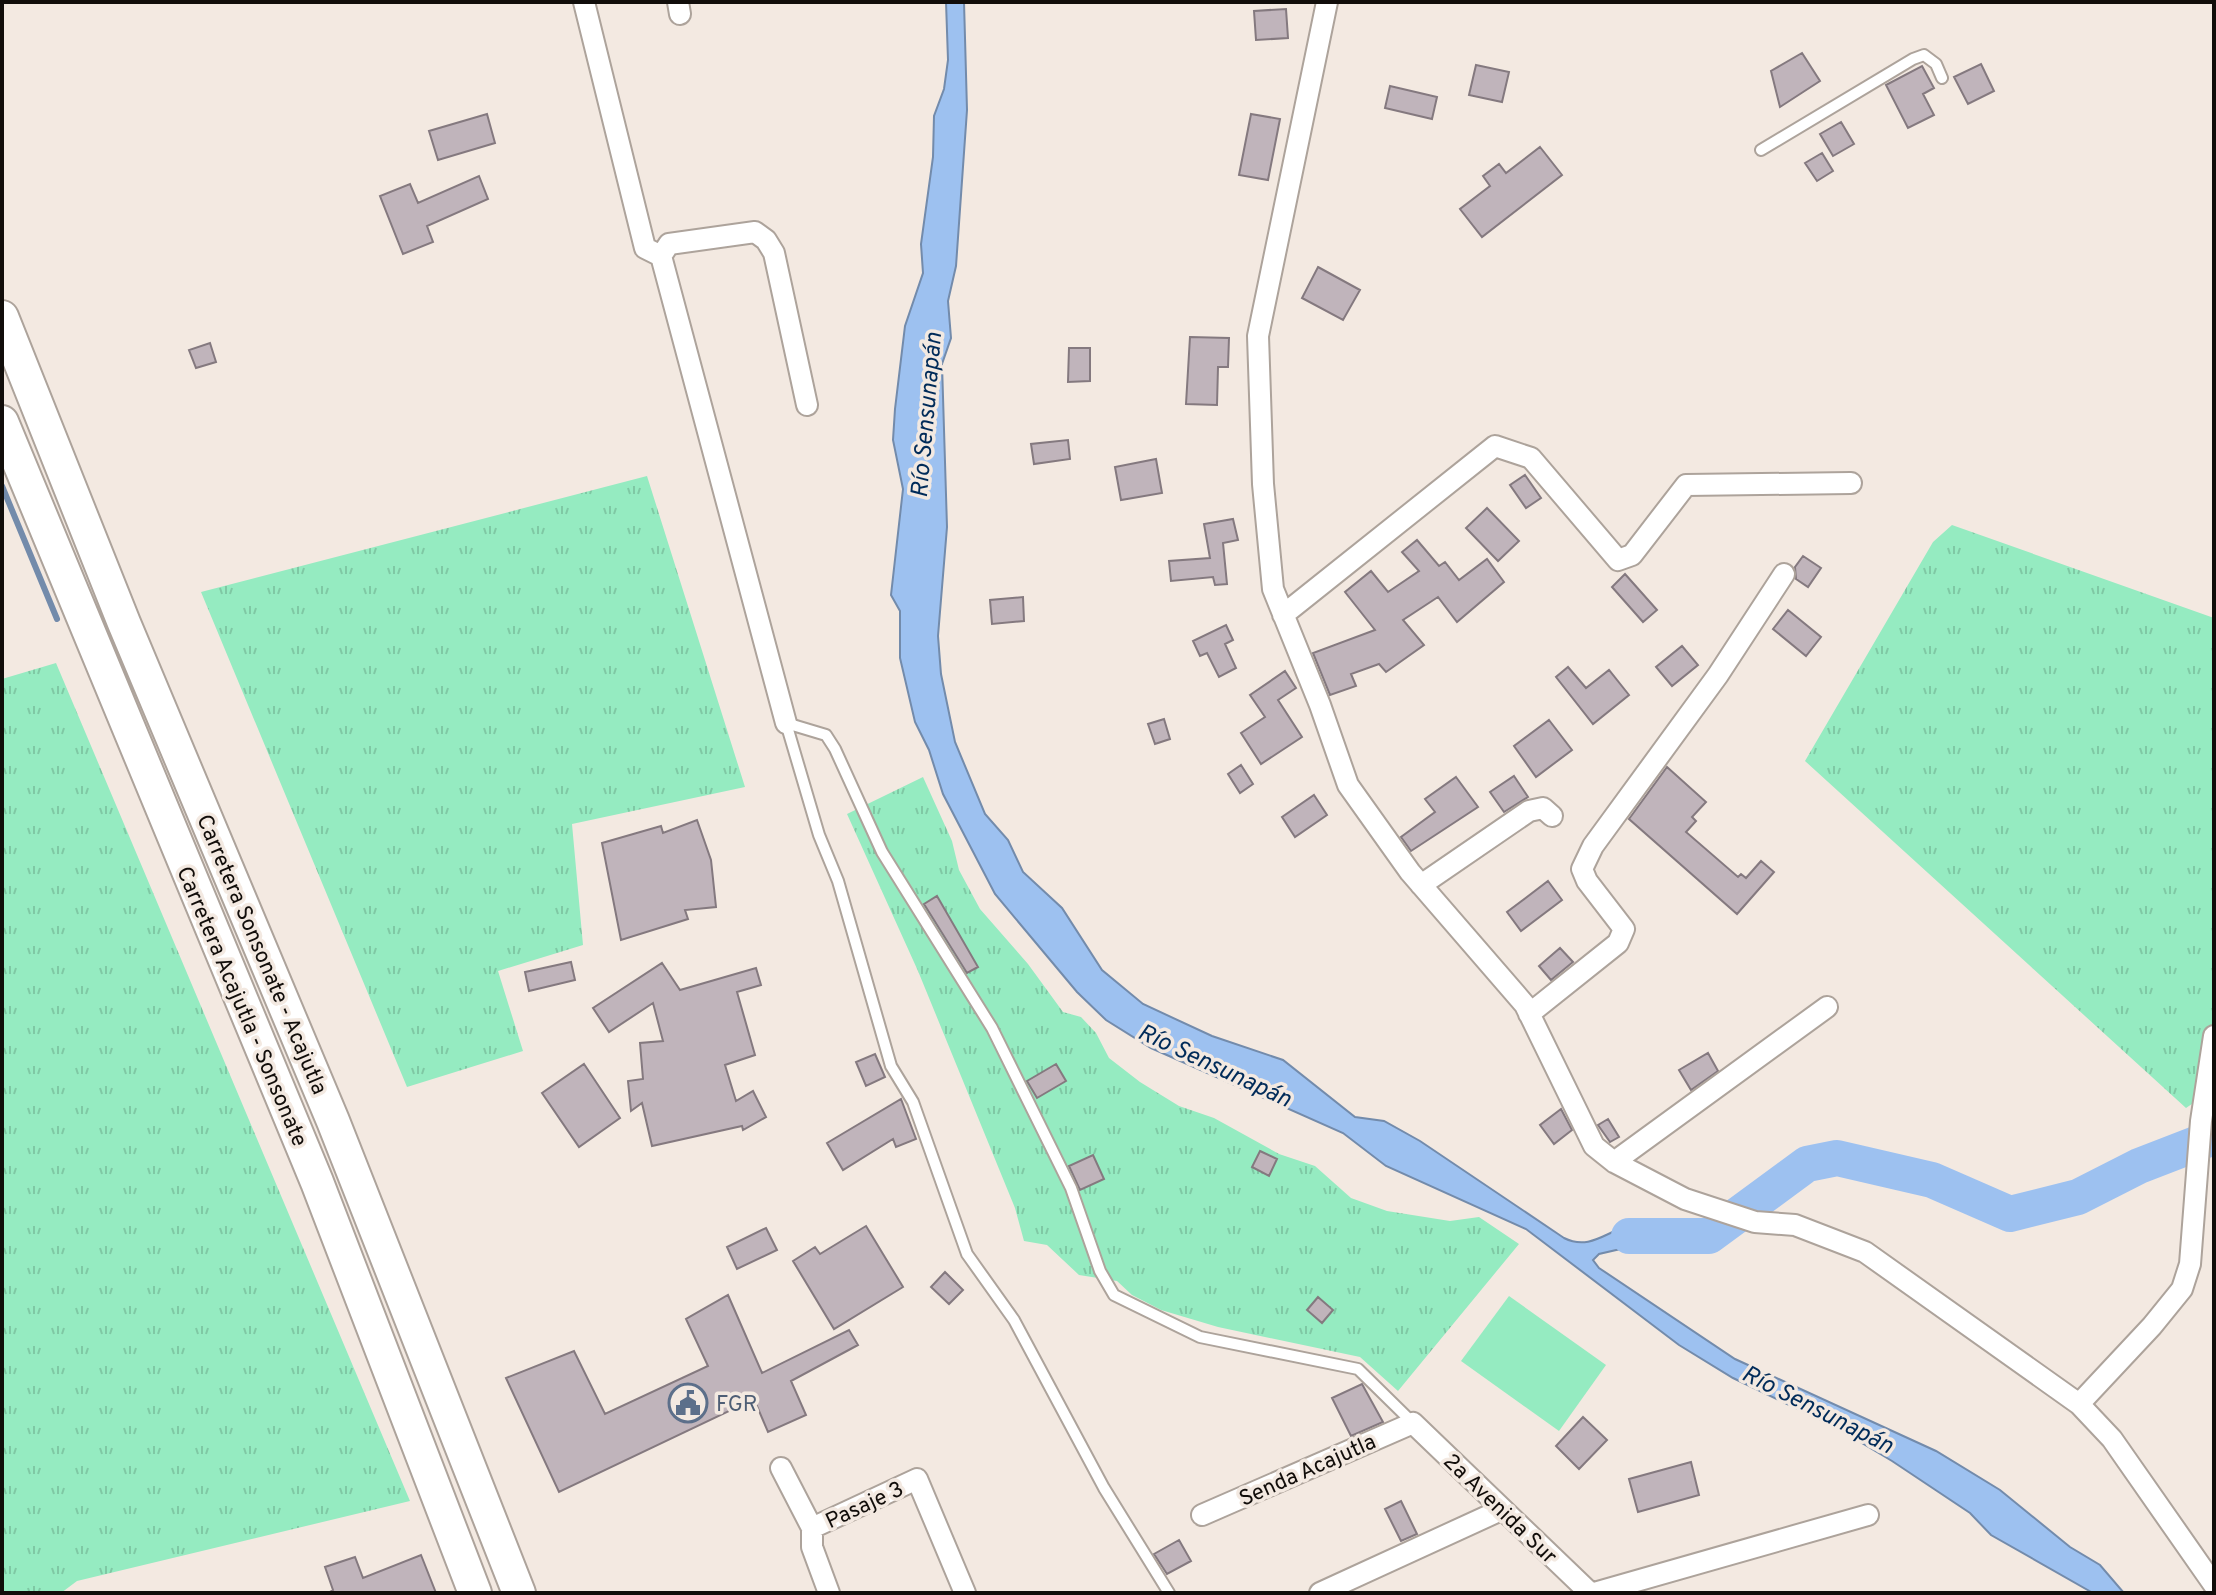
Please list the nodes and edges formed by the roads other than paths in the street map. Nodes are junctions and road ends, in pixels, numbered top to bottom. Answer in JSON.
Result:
{"nodes":[{"id":1,"x":584,"y":2,"type":"edge"},
{"id":2,"x":1327,"y":2,"type":"edge"},
{"id":3,"x":1942,"y":78,"type":"dead end"},
{"id":4,"x":1761,"y":150,"type":"dead end"},
{"id":5,"x":661,"y":256,"type":"junction"},
{"id":6,"x":2,"y":317,"type":"edge"},
{"id":7,"x":807,"y":405,"type":"dead end"},
{"id":8,"x":2,"y":422,"type":"edge"},
{"id":9,"x":1851,"y":483,"type":"dead end"},
{"id":10,"x":1784,"y":574,"type":"dead end"},
{"id":11,"x":1283,"y":615,"type":"junction"},
{"id":12,"x":786,"y":723,"type":"junction"},
{"id":13,"x":1552,"y":816,"type":"dead end"},
{"id":14,"x":1421,"y":885,"type":"junction"},
{"id":15,"x":1827,"y":1007,"type":"dead end"},
{"id":16,"x":1529,"y":1014,"type":"junction"},
{"id":17,"x":2214,"y":1036,"type":"edge"},
{"id":18,"x":1614,"y":1162,"type":"junction"},
{"id":19,"x":2079,"y":1404,"type":"junction"},
{"id":20,"x":1413,"y":1423,"type":"junction"},
{"id":21,"x":781,"y":1468,"type":"dead end"},
{"id":22,"x":1501,"y":1510,"type":"junction"},
{"id":23,"x":1202,"y":1515,"type":"dead end"},
{"id":24,"x":1868,"y":1515,"type":"dead end"},
{"id":25,"x":812,"y":1528,"type":"junction"},
{"id":26,"x":2211,"y":1575,"type":"edge"},
{"id":27,"x":475,"y":1593,"type":"edge"},
{"id":28,"x":519,"y":1593,"type":"edge"},
{"id":29,"x":829,"y":1593,"type":"edge"},
{"id":30,"x":965,"y":1593,"type":"edge"},
{"id":31,"x":1169,"y":1593,"type":"edge"},
{"id":32,"x":1320,"y":1593,"type":"edge"},
{"id":33,"x":1592,"y":1593,"type":"edge"}],
"edges":[{"from":1,"to":5,"type":"street"},
{"from":2,"to":11,"type":"street"},
{"from":3,"to":4,"type":"lane"},
{"from":5,"to":7,"type":"street"},
{"from":5,"to":12,"type":"street"},
{"from":6,"to":28,"type":"highway","name":"Carretera Sonsonate - Acajutla"},
{"from":8,"to":27,"type":"highway","name":"Carretera Acajutla - Sonsonate"},
{"from":9,"to":11,"type":"street"},
{"from":10,"to":16,"type":"street"},
{"from":11,"to":14,"type":"street"},
{"from":12,"to":20,"type":"lane"},
{"from":12,"to":31,"type":"lane"},
{"from":13,"to":14,"type":"street"},
{"from":14,"to":16,"type":"street"},
{"from":15,"to":18,"type":"street"},
{"from":16,"to":18,"type":"street"},
{"from":17,"to":19,"type":"street"},
{"from":18,"to":19,"type":"street"},
{"from":19,"to":26,"type":"street"},
{"from":20,"to":22,"type":"street","name":"2a Avenida Sur"},
{"from":20,"to":23,"type":"street","name":"Senda Acajutla"},
{"from":21,"to":25,"type":"street"},
{"from":22,"to":32,"type":"street"},
{"from":22,"to":33,"type":"street","name":"2a Avenida Sur"},
{"from":24,"to":33,"type":"street"},
{"from":25,"to":29,"type":"street"},
{"from":25,"to":30,"type":"street","name":"Pasaje 3"}]}
